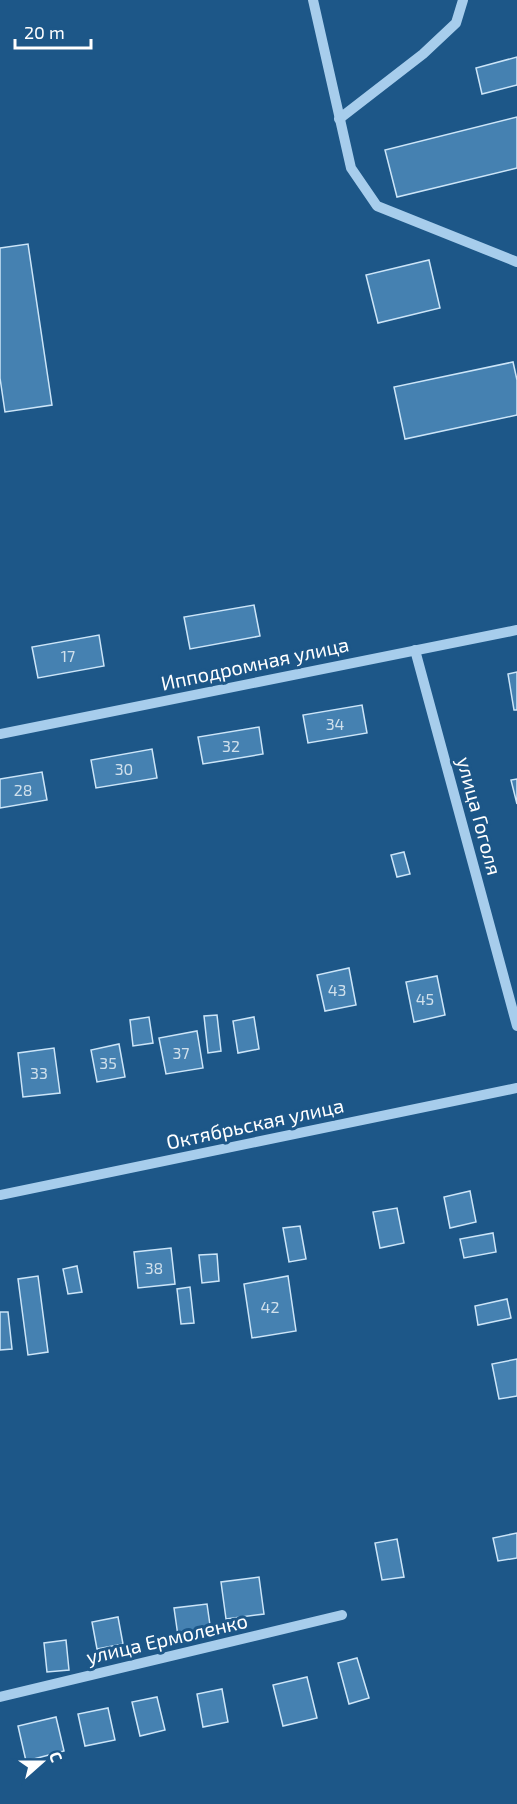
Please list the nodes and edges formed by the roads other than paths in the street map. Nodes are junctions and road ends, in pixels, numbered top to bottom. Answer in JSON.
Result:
{"nodes":[{"id":1,"x":313,"y":0,"type":"edge"},
{"id":2,"x":464,"y":0,"type":"edge"},
{"id":3,"x":339,"y":119,"type":"junction"},
{"id":4,"x":517,"y":262,"type":"edge"},
{"id":5,"x":517,"y":630,"type":"edge"},
{"id":6,"x":415,"y":650,"type":"junction"},
{"id":7,"x":0,"y":734,"type":"edge"},
{"id":8,"x":517,"y":1026,"type":"edge"},
{"id":9,"x":517,"y":1088,"type":"edge"},
{"id":10,"x":0,"y":1194,"type":"edge"},
{"id":11,"x":342,"y":1615,"type":"dead end"},
{"id":12,"x":0,"y":1697,"type":"edge"}],
"edges":[{"from":1,"to":3,"type":"street"},
{"from":2,"to":3,"type":"street"},
{"from":3,"to":4,"type":"street"},
{"from":5,"to":6,"type":"street","name":"Ипподромная улица"},
{"from":6,"to":7,"type":"street","name":"Ипподромная улица"},
{"from":6,"to":8,"type":"street","name":"улица Гоголя"},
{"from":9,"to":10,"type":"street","name":"Октябрьская улица"},
{"from":11,"to":12,"type":"street","name":"улица Ермоленко"}]}
